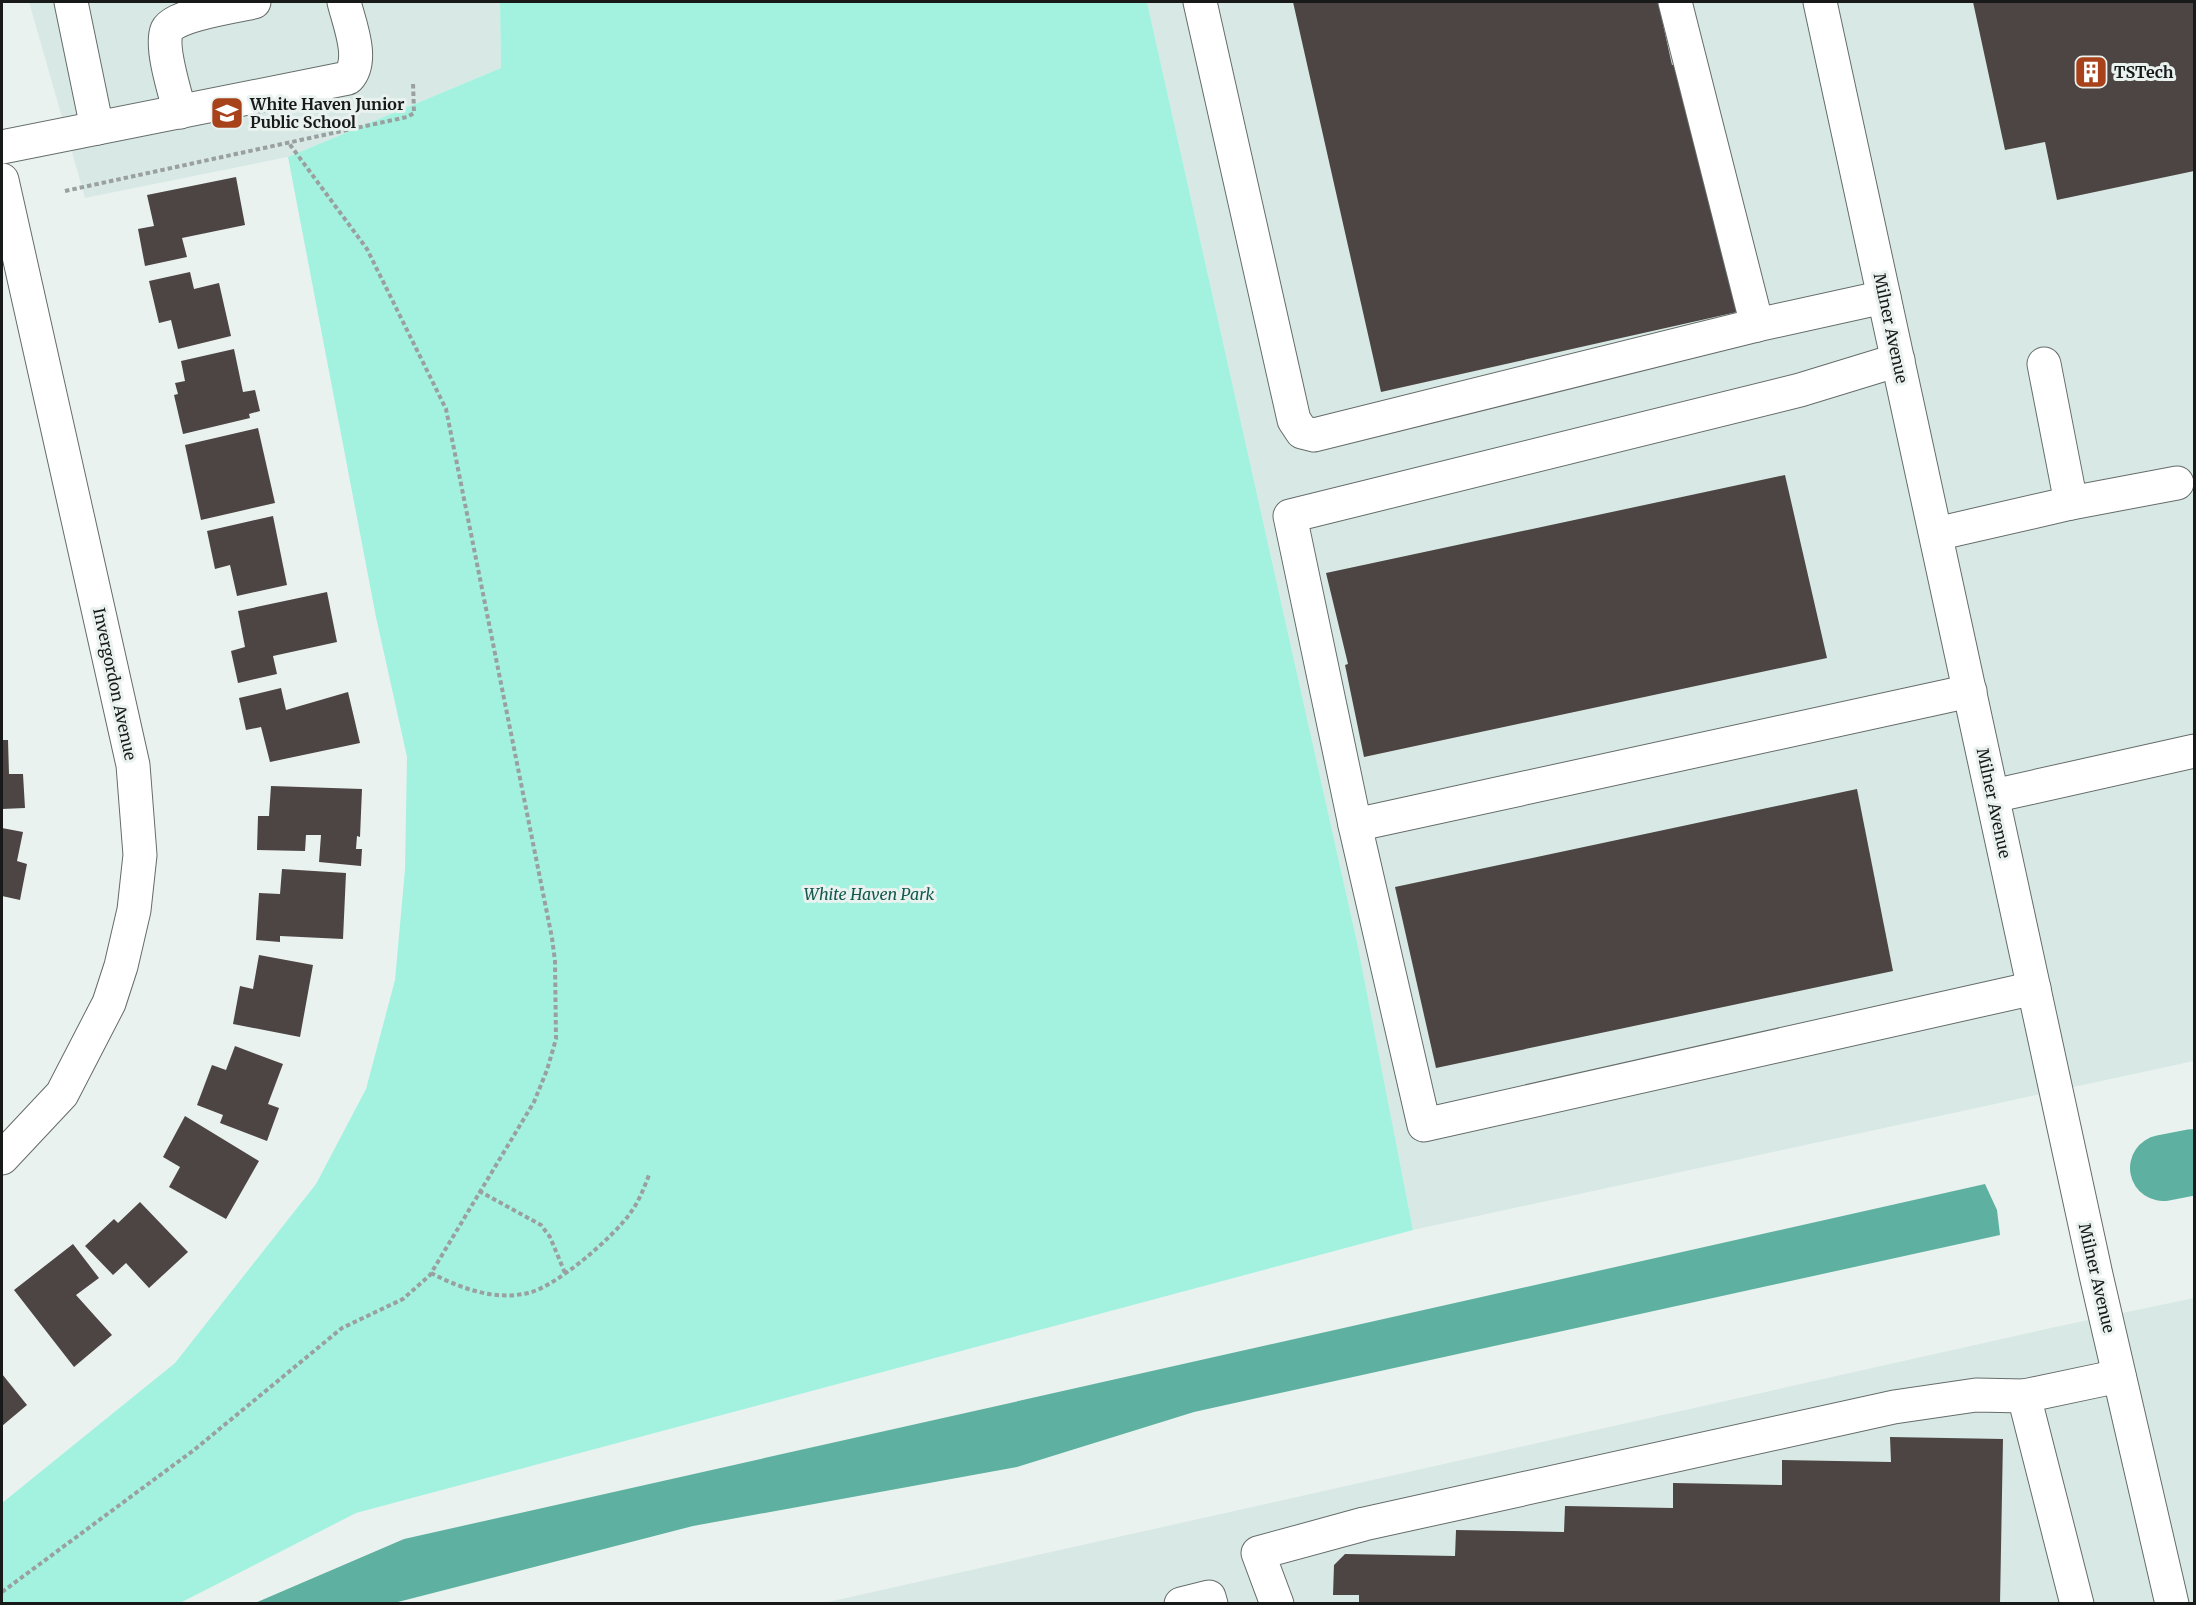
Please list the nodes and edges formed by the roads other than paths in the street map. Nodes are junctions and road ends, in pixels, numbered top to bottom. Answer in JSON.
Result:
{"nodes":[{"id":1,"x":71,"y":2,"type":"edge"},
{"id":2,"x":254,"y":2,"type":"edge"},
{"id":3,"x":344,"y":2,"type":"edge"},
{"id":4,"x":1200,"y":2,"type":"edge"},
{"id":5,"x":1675,"y":2,"type":"edge"},
{"id":6,"x":1820,"y":2,"type":"edge"},
{"id":7,"x":180,"y":112,"type":"junction"},
{"id":8,"x":97,"y":128,"type":"junction"},
{"id":9,"x":2,"y":147,"type":"edge"},
{"id":10,"x":2,"y":180,"type":"edge"},
{"id":11,"x":1884,"y":297,"type":"junction"},
{"id":12,"x":1757,"y":325,"type":"junction"},
{"id":13,"x":1898,"y":360,"type":"junction"},
{"id":14,"x":2044,"y":364,"type":"dead end"},
{"id":15,"x":2177,"y":483,"type":"dead end"},
{"id":16,"x":2071,"y":503,"type":"junction"},
{"id":17,"x":1936,"y":534,"type":"junction"},
{"id":18,"x":1970,"y":691,"type":"junction"},
{"id":19,"x":2194,"y":751,"type":"edge"},
{"id":20,"x":1993,"y":796,"type":"junction"},
{"id":21,"x":1355,"y":825,"type":"junction"},
{"id":22,"x":2034,"y":988,"type":"junction"},
{"id":23,"x":2,"y":1158,"type":"edge"},
{"id":24,"x":2119,"y":1376,"type":"junction"},
{"id":25,"x":2024,"y":1396,"type":"junction"},
{"id":26,"x":1181,"y":1604,"type":"edge"},
{"id":27,"x":1211,"y":1604,"type":"edge"},
{"id":28,"x":1277,"y":1604,"type":"edge"},
{"id":29,"x":2077,"y":1604,"type":"edge"},
{"id":30,"x":2172,"y":1604,"type":"edge"}],
"edges":[{"from":1,"to":8,"type":"main road"},
{"from":2,"to":7,"type":"main road"},
{"from":3,"to":7,"type":"main road"},
{"from":4,"to":12,"type":"main road"},
{"from":5,"to":12,"type":"main road"},
{"from":6,"to":11,"type":"main road","name":"Milner Avenue"},
{"from":7,"to":8,"type":"main road"},
{"from":8,"to":9,"type":"main road"},
{"from":10,"to":23,"type":"main road","name":"Invergordon Avenue"},
{"from":11,"to":12,"type":"main road"},
{"from":11,"to":13,"type":"main road","name":"Milner Avenue"},
{"from":13,"to":17,"type":"main road","name":"Milner Avenue"},
{"from":13,"to":21,"type":"main road"},
{"from":14,"to":16,"type":"main road"},
{"from":15,"to":16,"type":"main road"},
{"from":16,"to":17,"type":"main road"},
{"from":17,"to":18,"type":"main road","name":"Milner Avenue"},
{"from":18,"to":20,"type":"main road","name":"Milner Avenue"},
{"from":18,"to":21,"type":"main road"},
{"from":19,"to":20,"type":"main road"},
{"from":20,"to":22,"type":"main road","name":"Milner Avenue"},
{"from":21,"to":22,"type":"main road"},
{"from":22,"to":24,"type":"main road","name":"Milner Avenue"},
{"from":24,"to":25,"type":"main road"},
{"from":24,"to":30,"type":"main road","name":"Milner Avenue"},
{"from":25,"to":28,"type":"main road"},
{"from":25,"to":29,"type":"main road"},
{"from":26,"to":27,"type":"main road"}]}
